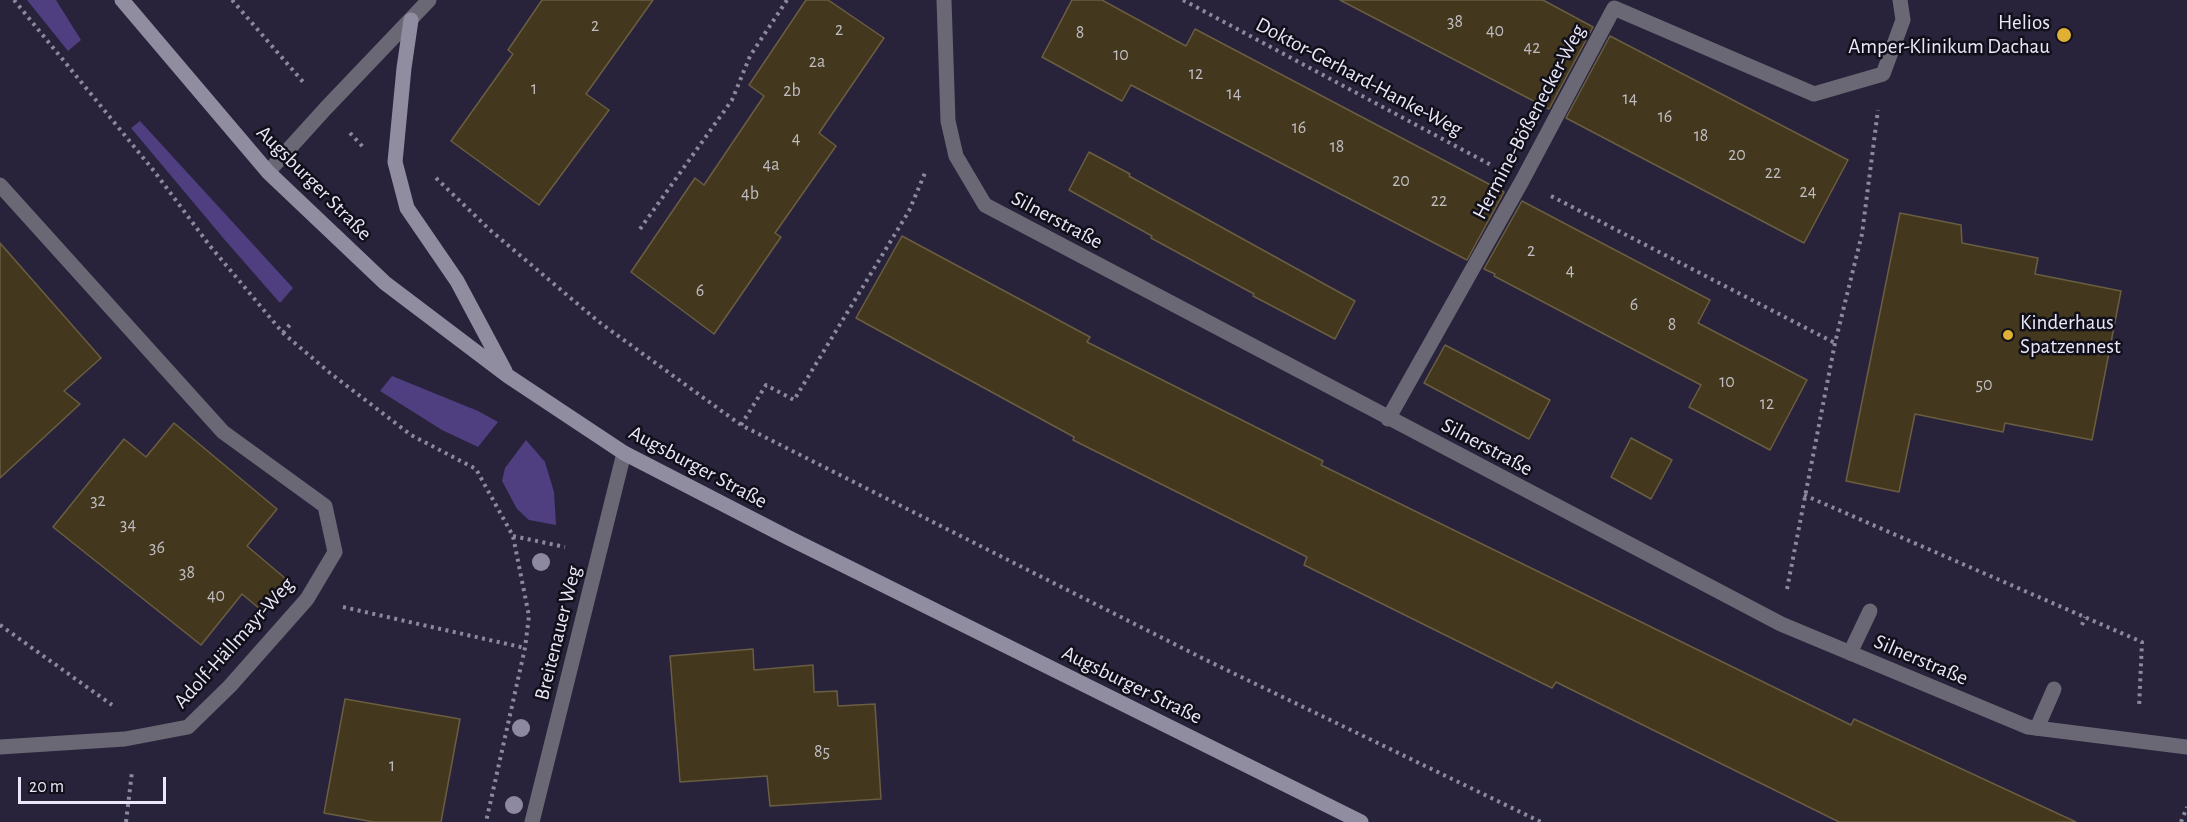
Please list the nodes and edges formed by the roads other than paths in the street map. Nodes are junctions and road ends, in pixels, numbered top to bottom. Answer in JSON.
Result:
{"nodes":[{"id":1,"x":122,"y":0,"type":"edge"},
{"id":2,"x":429,"y":0,"type":"edge"},
{"id":3,"x":944,"y":0,"type":"edge"},
{"id":4,"x":1900,"y":0,"type":"edge"},
{"id":5,"x":411,"y":20,"type":"junction"},
{"id":6,"x":268,"y":172,"type":"junction"},
{"id":7,"x":0,"y":185,"type":"edge"},
{"id":8,"x":508,"y":376,"type":"junction"},
{"id":9,"x":1388,"y":419,"type":"junction"},
{"id":10,"x":624,"y":453,"type":"junction"},
{"id":11,"x":1870,"y":611,"type":"dead end"},
{"id":12,"x":1850,"y":653,"type":"junction"},
{"id":13,"x":2054,"y":689,"type":"dead end"},
{"id":14,"x":2037,"y":728,"type":"junction"},
{"id":15,"x":0,"y":747,"type":"edge"},
{"id":16,"x":2187,"y":747,"type":"edge"},
{"id":17,"x":532,"y":822,"type":"edge"},
{"id":18,"x":1361,"y":822,"type":"edge"}],
"edges":[{"from":1,"to":6,"type":"main road","name":"Augsburger Straße"},
{"from":2,"to":5,"type":"street"},
{"from":3,"to":9,"type":"street","name":"Silnerstraße"},
{"from":4,"to":9,"type":"street","name":"Hermine-Bößenecker-Weg"},
{"from":5,"to":6,"type":"street"},
{"from":5,"to":8,"type":"main road"},
{"from":6,"to":8,"type":"main road","name":"Augsburger Straße"},
{"from":7,"to":15,"type":"street","name":"Adolf-Hällmayr-Weg"},
{"from":8,"to":10,"type":"main road","name":"Augsburger Straße"},
{"from":9,"to":12,"type":"street","name":"Silnerstraße"},
{"from":10,"to":17,"type":"street","name":"Breitenauer Weg"},
{"from":10,"to":18,"type":"main road","name":"Augsburger Straße"},
{"from":11,"to":12,"type":"street"},
{"from":12,"to":14,"type":"street","name":"Silnerstraße"},
{"from":13,"to":14,"type":"street"},
{"from":14,"to":16,"type":"street","name":"Silnerstraße"}]}
